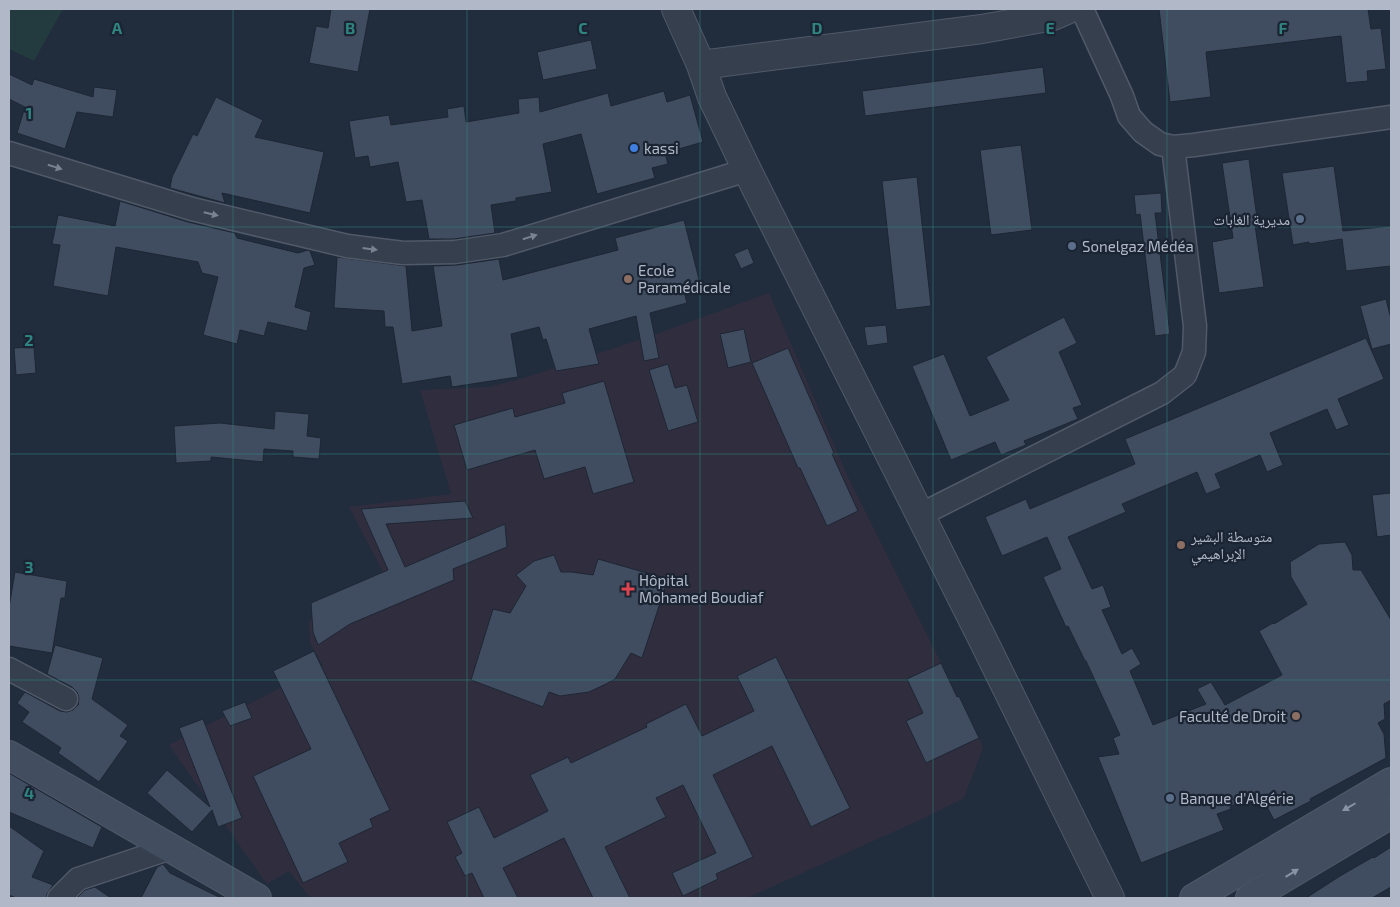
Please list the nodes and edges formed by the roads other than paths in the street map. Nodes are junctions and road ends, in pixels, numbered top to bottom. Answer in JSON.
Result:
{"nodes":[{"id":1,"x":676,"y":9,"type":"edge"},
{"id":2,"x":1069,"y":9,"type":"edge"},
{"id":3,"x":1082,"y":9,"type":"edge"},
{"id":4,"x":701,"y":65,"type":"junction"},
{"id":5,"x":1391,"y":117,"type":"edge"},
{"id":6,"x":1173,"y":147,"type":"junction"},
{"id":7,"x":9,"y":153,"type":"edge"},
{"id":8,"x":747,"y":170,"type":"junction"},
{"id":9,"x":920,"y":515,"type":"junction"},
{"id":10,"x":9,"y":669,"type":"edge"},
{"id":11,"x":66,"y":699,"type":"dead end"},
{"id":12,"x":9,"y":755,"type":"edge"},
{"id":13,"x":1391,"y":782,"type":"edge"},
{"id":14,"x":1391,"y":814,"type":"edge"},
{"id":15,"x":171,"y":848,"type":"junction"},
{"id":16,"x":59,"y":898,"type":"edge"},
{"id":17,"x":257,"y":898,"type":"edge"},
{"id":18,"x":1110,"y":898,"type":"edge"},
{"id":19,"x":1194,"y":898,"type":"edge"},
{"id":20,"x":1250,"y":898,"type":"edge"}],
"edges":[{"from":1,"to":4,"type":"street"},
{"from":2,"to":4,"type":"street"},
{"from":3,"to":6,"type":"street"},
{"from":4,"to":8,"type":"street"},
{"from":5,"to":6,"type":"street"},
{"from":6,"to":9,"type":"street"},
{"from":7,"to":8,"type":"street","one_way":true},
{"from":8,"to":9,"type":"street"},
{"from":9,"to":18,"type":"street"},
{"from":10,"to":11,"type":"street"},
{"from":12,"to":15,"type":"main road"},
{"from":13,"to":19,"type":"main road","one_way":true},
{"from":20,"to":14,"type":"main road","one_way":true},
{"from":15,"to":16,"type":"street"},
{"from":15,"to":17,"type":"main road"}]}
